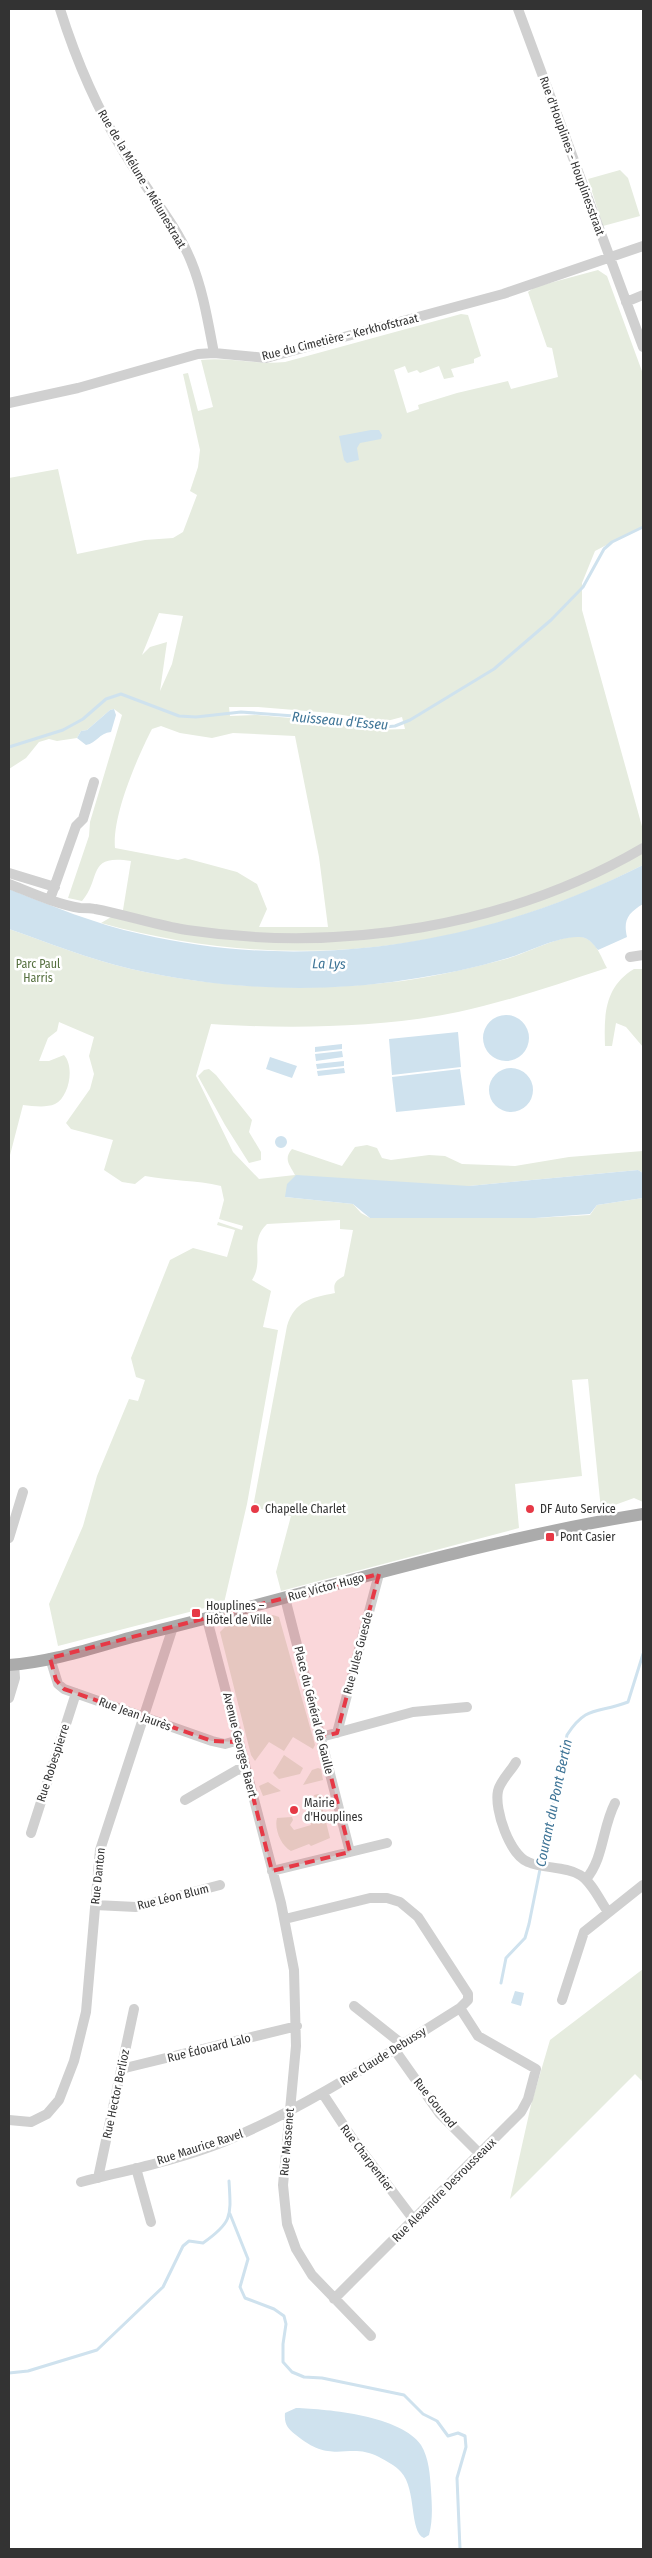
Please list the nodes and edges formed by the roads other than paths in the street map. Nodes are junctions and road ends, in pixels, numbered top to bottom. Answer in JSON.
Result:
{"nodes":[{"id":1,"x":60,"y":9,"type":"edge"},
{"id":2,"x":518,"y":9,"type":"edge"},
{"id":3,"x":643,"y":246,"type":"edge"},
{"id":4,"x":610,"y":259,"type":"junction"},
{"id":5,"x":643,"y":296,"type":"edge"},
{"id":6,"x":626,"y":302,"type":"junction"},
{"id":7,"x":643,"y":347,"type":"edge"},
{"id":8,"x":214,"y":353,"type":"junction"},
{"id":9,"x":9,"y":403,"type":"edge"},
{"id":10,"x":94,"y":782,"type":"dead end"},
{"id":11,"x":643,"y":848,"type":"edge"},
{"id":12,"x":9,"y":873,"type":"edge"},
{"id":13,"x":9,"y":884,"type":"edge"},
{"id":14,"x":55,"y":888,"type":"junction"},
{"id":15,"x":50,"y":899,"type":"junction"},
{"id":16,"x":643,"y":955,"type":"edge"},
{"id":17,"x":630,"y":957,"type":"dead end"},
{"id":18,"x":23,"y":1492,"type":"dead end"},
{"id":19,"x":643,"y":1514,"type":"edge"},
{"id":20,"x":9,"y":1538,"type":"edge"},
{"id":21,"x":379,"y":1574,"type":"junction"},
{"id":22,"x":285,"y":1598,"type":"junction"},
{"id":23,"x":207,"y":1620,"type":"junction"},
{"id":24,"x":173,"y":1627,"type":"junction"},
{"id":25,"x":50,"y":1658,"type":"junction"},
{"id":26,"x":11,"y":1665,"type":"edge"},
{"id":27,"x":76,"y":1693,"type":"junction"},
{"id":28,"x":9,"y":1698,"type":"edge"},
{"id":29,"x":467,"y":1707,"type":"dead end"},
{"id":30,"x":143,"y":1717,"type":"junction"},
{"id":31,"x":337,"y":1733,"type":"junction"},
{"id":32,"x":321,"y":1737,"type":"junction"},
{"id":33,"x":239,"y":1740,"type":"junction"},
{"id":34,"x":516,"y":1762,"type":"dead end"},
{"id":35,"x":246,"y":1768,"type":"junction"},
{"id":36,"x":185,"y":1800,"type":"dead end"},
{"id":37,"x":614,"y":1804,"type":"dead end"},
{"id":38,"x":31,"y":1832,"type":"dead end"},
{"id":39,"x":387,"y":1842,"type":"dead end"},
{"id":40,"x":350,"y":1852,"type":"junction"},
{"id":41,"x":272,"y":1871,"type":"junction"},
{"id":42,"x":586,"y":1879,"type":"junction"},
{"id":43,"x":220,"y":1885,"type":"dead end"},
{"id":44,"x":643,"y":1885,"type":"edge"},
{"id":45,"x":94,"y":1905,"type":"junction"},
{"id":46,"x":608,"y":1912,"type":"junction"},
{"id":47,"x":285,"y":1919,"type":"junction"},
{"id":48,"x":562,"y":2000,"type":"dead end"},
{"id":49,"x":354,"y":2006,"type":"dead end"},
{"id":50,"x":460,"y":2008,"type":"junction"},
{"id":51,"x":134,"y":2010,"type":"dead end"},
{"id":52,"x":297,"y":2026,"type":"junction"},
{"id":53,"x":398,"y":2047,"type":"junction"},
{"id":54,"x":121,"y":2069,"type":"junction"},
{"id":55,"x":323,"y":2094,"type":"junction"},
{"id":56,"x":290,"y":2112,"type":"junction"},
{"id":57,"x":9,"y":2120,"type":"edge"},
{"id":58,"x":480,"y":2154,"type":"junction"},
{"id":59,"x":136,"y":2168,"type":"junction"},
{"id":60,"x":98,"y":2178,"type":"junction"},
{"id":61,"x":81,"y":2182,"type":"dead end"},
{"id":62,"x":414,"y":2220,"type":"junction"},
{"id":63,"x":151,"y":2222,"type":"dead end"},
{"id":64,"x":334,"y":2299,"type":"junction"},
{"id":65,"x":371,"y":2336,"type":"dead end"}],
"edges":[{"from":1,"to":8,"type":"street","name":"Rue de la Mélune - Mélunestraat"},
{"from":2,"to":4,"type":"street","name":"Rue d'Houplines - Houplinesstraat"},
{"from":3,"to":4,"type":"street","name":"Rue du Cimetière - Kerkhofstraat"},
{"from":4,"to":6,"type":"street","name":"Rue d'Houplines - Houplinesstraat"},
{"from":4,"to":8,"type":"street","name":"Rue du Cimetière - Kerkhofstraat"},
{"from":5,"to":6,"type":"street"},
{"from":6,"to":7,"type":"street","name":"Rue d'Houplines - Houplinesstraat"},
{"from":8,"to":9,"type":"street","name":"Rue du Cimetière - Kerkhofstraat"},
{"from":10,"to":14,"type":"street"},
{"from":11,"to":15,"type":"street"},
{"from":12,"to":14,"type":"street"},
{"from":13,"to":15,"type":"street"},
{"from":14,"to":15,"type":"street"},
{"from":16,"to":17,"type":"street"},
{"from":18,"to":20,"type":"street"},
{"from":19,"to":21,"type":"main road","name":"Rue Victor Hugo"},
{"from":21,"to":22,"type":"main road","name":"Rue Victor Hugo"},
{"from":21,"to":31,"type":"street","name":"Rue Jules Guesde"},
{"from":22,"to":23,"type":"main road","name":"Rue Victor Hugo"},
{"from":22,"to":32,"type":"street","name":"Place du Général de Gaulle"},
{"from":23,"to":24,"type":"main road","name":"Rue Victor Hugo"},
{"from":23,"to":33,"type":"street","name":"Avenue Georges Baert"},
{"from":24,"to":25,"type":"main road","name":"Rue Victor Hugo"},
{"from":24,"to":30,"type":"street","name":"Rue Danton"},
{"from":25,"to":26,"type":"main road","name":"Rue Victor Hugo"},
{"from":25,"to":27,"type":"street","name":"Rue Jean Jaurès"},
{"from":26,"to":28,"type":"street"},
{"from":27,"to":30,"type":"street","name":"Rue Jean Jaurès"},
{"from":27,"to":38,"type":"street","name":"Rue Robespierre"},
{"from":29,"to":31,"type":"street"},
{"from":30,"to":33,"type":"street","name":"Rue Jean Jaurès"},
{"from":30,"to":45,"type":"street","name":"Rue Danton"},
{"from":31,"to":32,"type":"street"},
{"from":32,"to":40,"type":"street","name":"Place du Général de Gaulle"},
{"from":33,"to":35,"type":"street","name":"Avenue Georges Baert"},
{"from":34,"to":42,"type":"street"},
{"from":35,"to":36,"type":"street"},
{"from":35,"to":41,"type":"street","name":"Avenue Georges Baert"},
{"from":37,"to":42,"type":"street"},
{"from":39,"to":40,"type":"street"},
{"from":40,"to":41,"type":"street"},
{"from":41,"to":47,"type":"street","name":"Avenue Georges Baert"},
{"from":42,"to":46,"type":"street"},
{"from":43,"to":45,"type":"street","name":"Rue Léon Blum"},
{"from":44,"to":46,"type":"street"},
{"from":45,"to":57,"type":"street","name":"Rue Danton"},
{"from":46,"to":48,"type":"street"},
{"from":47,"to":50,"type":"street","name":"Rue Claude Debussy"},
{"from":47,"to":52,"type":"street","name":"Rue Massenet"},
{"from":49,"to":53,"type":"street","name":"Rue Gounod"},
{"from":50,"to":53,"type":"street","name":"Rue Claude Debussy"},
{"from":50,"to":58,"type":"street","name":"Rue Alexandre Desrousseaux"},
{"from":51,"to":54,"type":"street","name":"Rue Hector Berlioz"},
{"from":52,"to":54,"type":"street","name":"Rue Édouard Lalo"},
{"from":52,"to":56,"type":"street","name":"Rue Massenet"},
{"from":53,"to":55,"type":"street","name":"Rue Claude Debussy"},
{"from":53,"to":58,"type":"street","name":"Rue Gounod"},
{"from":54,"to":60,"type":"street","name":"Rue Hector Berlioz"},
{"from":55,"to":56,"type":"street","name":"Rue Claude Debussy"},
{"from":55,"to":62,"type":"street","name":"Rue Charpentier"},
{"from":56,"to":59,"type":"street","name":"Rue Maurice Ravel"},
{"from":56,"to":64,"type":"street","name":"Rue Massenet"},
{"from":58,"to":62,"type":"street","name":"Rue Alexandre Desrousseaux"},
{"from":59,"to":60,"type":"street","name":"Rue Maurice Ravel"},
{"from":59,"to":63,"type":"street"},
{"from":60,"to":61,"type":"street","name":"Rue Maurice Ravel"},
{"from":62,"to":64,"type":"street","name":"Rue Alexandre Desrousseaux"},
{"from":64,"to":65,"type":"street","name":"Rue Massenet"}]}
